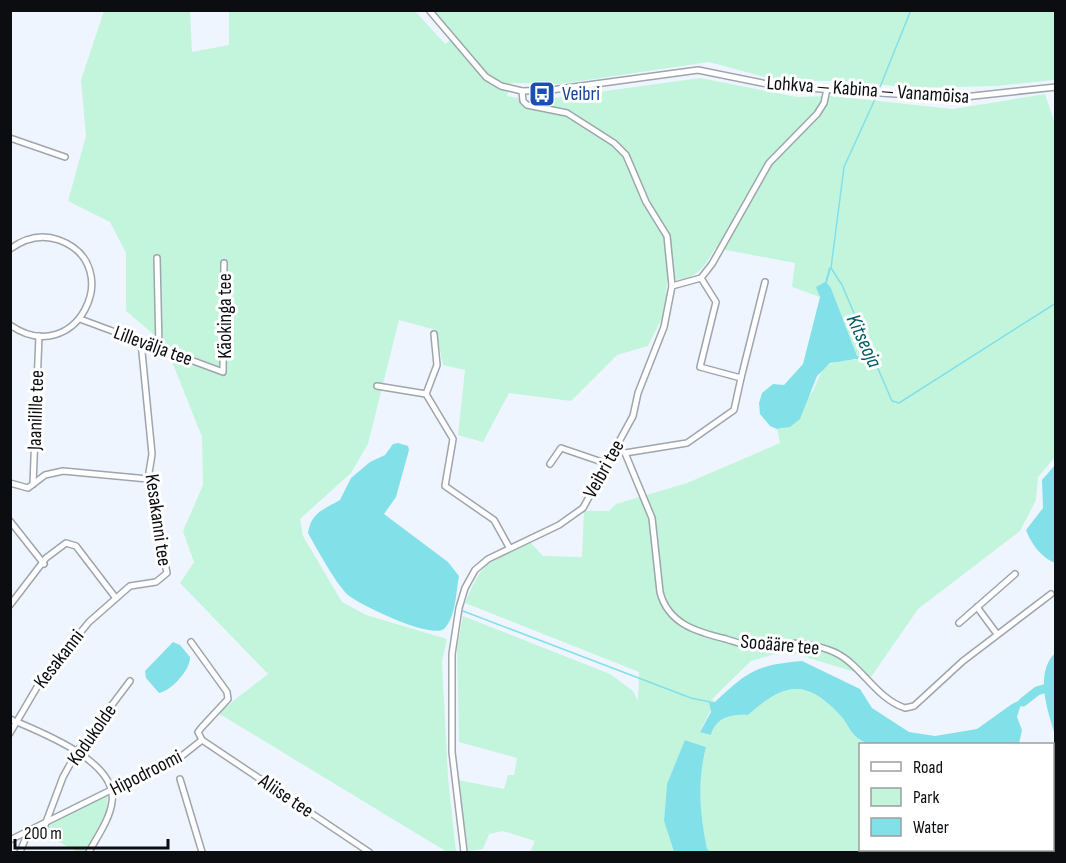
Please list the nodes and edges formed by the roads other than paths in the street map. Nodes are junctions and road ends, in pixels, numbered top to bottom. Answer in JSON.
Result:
{"nodes":[{"id":1,"x":429,"y":10,"type":"edge"},
{"id":2,"x":1056,"y":87,"type":"edge"},
{"id":3,"x":827,"y":89,"type":"junction"},
{"id":4,"x":522,"y":91,"type":"junction"},
{"id":5,"x":10,"y":138,"type":"edge"},
{"id":6,"x":65,"y":157,"type":"dead end"},
{"id":7,"x":10,"y":249,"type":"edge"},
{"id":8,"x":157,"y":258,"type":"dead end"},
{"id":9,"x":224,"y":263,"type":"dead end"},
{"id":10,"x":701,"y":278,"type":"junction"},
{"id":11,"x":765,"y":282,"type":"dead end"},
{"id":12,"x":672,"y":286,"type":"junction"},
{"id":13,"x":80,"y":319,"type":"junction"},
{"id":14,"x":11,"y":325,"type":"edge"},
{"id":15,"x":434,"y":334,"type":"dead end"},
{"id":16,"x":39,"y":336,"type":"junction"},
{"id":17,"x":141,"y":342,"type":"junction"},
{"id":18,"x":159,"y":348,"type":"junction"},
{"id":19,"x":225,"y":369,"type":"joint"},
{"id":20,"x":741,"y":378,"type":"junction"},
{"id":21,"x":377,"y":386,"type":"dead end"},
{"id":22,"x":426,"y":394,"type":"junction"},
{"id":23,"x":617,"y":448,"type":"junction"},
{"id":24,"x":625,"y":453,"type":"junction"},
{"id":25,"x":550,"y":464,"type":"dead end"},
{"id":26,"x":608,"y":464,"type":"junction"},
{"id":27,"x":148,"y":479,"type":"junction"},
{"id":28,"x":10,"y":483,"type":"edge"},
{"id":29,"x":33,"y":484,"type":"junction"},
{"id":30,"x":10,"y":520,"type":"edge"},
{"id":31,"x":509,"y":547,"type":"junction"},
{"id":32,"x":44,"y":564,"type":"junction"},
{"id":33,"x":1015,"y":574,"type":"dead end"},
{"id":34,"x":1051,"y":594,"type":"dead end"},
{"id":35,"x":115,"y":597,"type":"junction"},
{"id":36,"x":10,"y":606,"type":"edge"},
{"id":37,"x":977,"y":607,"type":"junction"},
{"id":38,"x":93,"y":618,"type":"joint"},
{"id":39,"x":958,"y":623,"type":"dead end"},
{"id":40,"x":997,"y":634,"type":"junction"},
{"id":41,"x":191,"y":642,"type":"dead end"},
{"id":42,"x":130,"y":681,"type":"dead end"},
{"id":43,"x":13,"y":720,"type":"edge"},
{"id":44,"x":10,"y":733,"type":"edge"},
{"id":45,"x":202,"y":740,"type":"junction"},
{"id":46,"x":78,"y":750,"type":"junction"},
{"id":47,"x":180,"y":779,"type":"dead end"},
{"id":48,"x":111,"y":790,"type":"junction"},
{"id":49,"x":45,"y":825,"type":"junction"},
{"id":50,"x":28,"y":832,"type":"junction"},
{"id":51,"x":10,"y":840,"type":"edge"},
{"id":52,"x":20,"y":852,"type":"edge"},
{"id":53,"x":89,"y":852,"type":"edge"},
{"id":54,"x":202,"y":852,"type":"edge"},
{"id":55,"x":369,"y":852,"type":"edge"},
{"id":56,"x":464,"y":852,"type":"edge"}],
"edges":[{"from":1,"to":4,"type":"street","name":"Lohkva — Kabina — Vanamõisa"},
{"from":2,"to":3,"type":"street","name":"Lohkva — Kabina — Vanamõisa"},
{"from":3,"to":4,"type":"street","name":"Lohkva — Kabina — Vanamõisa"},
{"from":3,"to":10,"type":"street"},
{"from":4,"to":12,"type":"street","name":"Veibri tee"},
{"from":5,"to":6,"type":"street"},
{"from":7,"to":13,"type":"street"},
{"from":8,"to":18,"type":"street"},
{"from":9,"to":19,"type":"street","name":"Käokinga tee"},
{"from":10,"to":12,"type":"street"},
{"from":10,"to":20,"type":"street"},
{"from":11,"to":20,"type":"street"},
{"from":12,"to":23,"type":"street","name":"Veibri tee"},
{"from":13,"to":16,"type":"street"},
{"from":13,"to":17,"type":"street","name":"Lillevälja tee"},
{"from":14,"to":16,"type":"street"},
{"from":15,"to":22,"type":"street"},
{"from":16,"to":29,"type":"street","name":"Jaanilille tee"},
{"from":17,"to":18,"type":"street","name":"Lillevälja tee"},
{"from":17,"to":27,"type":"street","name":"Kesakanni tee"},
{"from":18,"to":19,"type":"street","name":"Lillevälja tee"},
{"from":20,"to":24,"type":"street"},
{"from":21,"to":22,"type":"street"},
{"from":22,"to":31,"type":"street"},
{"from":23,"to":24,"type":"street"},
{"from":23,"to":26,"type":"street","name":"Veibri tee"},
{"from":24,"to":40,"type":"street","name":"Sooääre tee"},
{"from":25,"to":26,"type":"street"},
{"from":26,"to":31,"type":"street","name":"Veibri tee"},
{"from":27,"to":29,"type":"street"},
{"from":27,"to":35,"type":"street","name":"Kesakanni tee"},
{"from":28,"to":29,"type":"street"},
{"from":30,"to":32,"type":"street"},
{"from":31,"to":56,"type":"street","name":"Veibri tee"},
{"from":32,"to":35,"type":"street"},
{"from":32,"to":36,"type":"street"},
{"from":33,"to":37,"type":"street"},
{"from":34,"to":40,"type":"street","name":"Sooääre tee"},
{"from":35,"to":38,"type":"street","name":"Kesakanni tee"},
{"from":37,"to":39,"type":"street"},
{"from":37,"to":40,"type":"street"},
{"from":38,"to":43,"type":"street","name":"Kesakanni"},
{"from":41,"to":45,"type":"street","name":"Hipodroomi"},
{"from":42,"to":46,"type":"street","name":"Kodukolde"},
{"from":43,"to":44,"type":"street","name":"Kesakanni"},
{"from":43,"to":46,"type":"street"},
{"from":45,"to":48,"type":"street","name":"Hipodroomi"},
{"from":45,"to":55,"type":"street","name":"Aliise tee"},
{"from":46,"to":48,"type":"street"},
{"from":46,"to":49,"type":"street","name":"Kodukolde"},
{"from":47,"to":54,"type":"street"},
{"from":48,"to":49,"type":"street","name":"Hipodroomi"},
{"from":48,"to":53,"type":"street"},
{"from":49,"to":50,"type":"street","name":"Hipodroomi"},
{"from":50,"to":51,"type":"street","name":"Hipodroomi"},
{"from":50,"to":52,"type":"street"}]}
